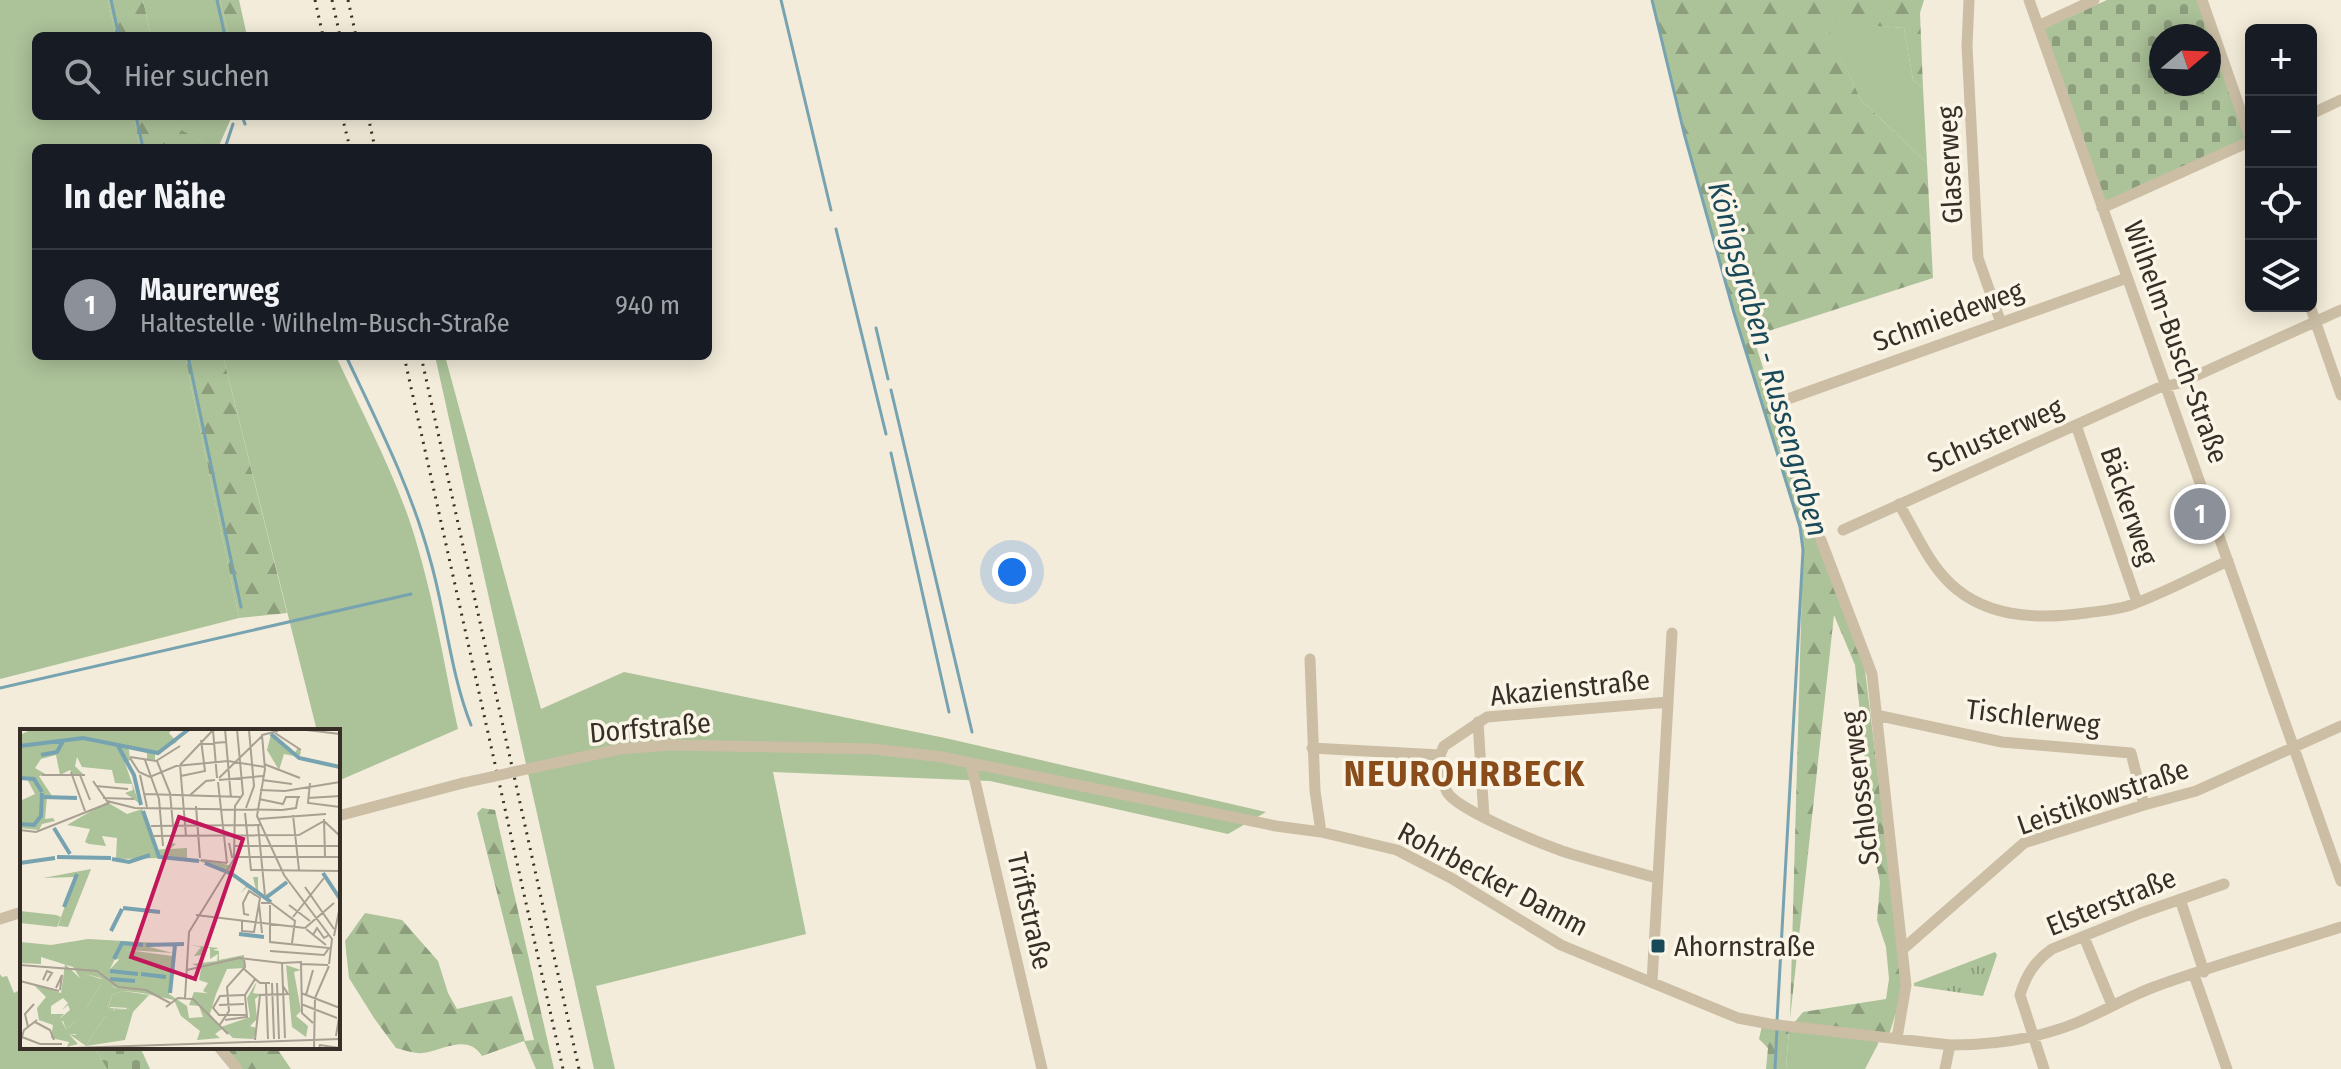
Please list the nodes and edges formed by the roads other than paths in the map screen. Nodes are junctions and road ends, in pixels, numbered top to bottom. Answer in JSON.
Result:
{"nodes":[{"id":1,"x":1969,"y":0,"type":"edge"},
{"id":2,"x":2029,"y":0,"type":"edge"},
{"id":3,"x":2094,"y":0,"type":"edge"},
{"id":4,"x":2202,"y":0,"type":"edge"},
{"id":5,"x":2038,"y":26,"type":"junction"},
{"id":6,"x":2341,"y":100,"type":"edge"},
{"id":7,"x":2317,"y":111,"type":"edge"},
{"id":8,"x":2245,"y":124,"type":"edge"},
{"id":9,"x":2245,"y":144,"type":"edge"},
{"id":10,"x":2102,"y":208,"type":"junction"},
{"id":11,"x":2127,"y":278,"type":"junction"},
{"id":12,"x":2341,"y":310,"type":"edge"},
{"id":13,"x":2312,"y":312,"type":"edge"},
{"id":14,"x":2316,"y":322,"type":"junction"},
{"id":15,"x":2001,"y":323,"type":"junction"},
{"id":16,"x":2167,"y":386,"type":"junction"},
{"id":17,"x":2341,"y":395,"type":"edge"},
{"id":18,"x":1785,"y":400,"type":"dead end"},
{"id":19,"x":2076,"y":425,"type":"junction"},
{"id":20,"x":1899,"y":504,"type":"junction"},
{"id":21,"x":1843,"y":530,"type":"dead end"},
{"id":22,"x":1821,"y":540,"type":"dead end"},
{"id":23,"x":2228,"y":561,"type":"junction"},
{"id":24,"x":2137,"y":602,"type":"junction"},
{"id":25,"x":1672,"y":633,"type":"dead end"},
{"id":26,"x":1310,"y":659,"type":"dead end"},
{"id":27,"x":1668,"y":702,"type":"junction"},
{"id":28,"x":1876,"y":715,"type":"junction"},
{"id":29,"x":1478,"y":722,"type":"junction"},
{"id":30,"x":2341,"y":726,"type":"edge"},
{"id":31,"x":1312,"y":748,"type":"junction"},
{"id":32,"x":2294,"y":748,"type":"junction"},
{"id":33,"x":1440,"y":755,"type":"junction"},
{"id":34,"x":971,"y":764,"type":"junction"},
{"id":35,"x":2144,"y":805,"type":"junction"},
{"id":36,"x":340,"y":815,"type":"edge"},
{"id":37,"x":1484,"y":817,"type":"junction"},
{"id":38,"x":1321,"y":832,"type":"junction"},
{"id":39,"x":1657,"y":878,"type":"junction"},
{"id":40,"x":2341,"y":881,"type":"edge"},
{"id":41,"x":2224,"y":884,"type":"dead end"},
{"id":42,"x":2180,"y":899,"type":"junction"},
{"id":43,"x":20,"y":913,"type":"edge"},
{"id":44,"x":0,"y":919,"type":"edge"},
{"id":45,"x":2341,"y":927,"type":"edge"},
{"id":46,"x":2084,"y":937,"type":"junction"},
{"id":47,"x":1903,"y":949,"type":"junction"},
{"id":48,"x":2199,"y":973,"type":"junction"},
{"id":49,"x":1652,"y":982,"type":"junction"},
{"id":50,"x":2112,"y":1005,"type":"junction"},
{"id":51,"x":2032,"y":1036,"type":"junction"},
{"id":52,"x":1894,"y":1037,"type":"junction"},
{"id":53,"x":1950,"y":1045,"type":"junction"},
{"id":54,"x":221,"y":1049,"type":"edge"},
{"id":55,"x":237,"y":1069,"type":"edge"},
{"id":56,"x":1042,"y":1069,"type":"edge"},
{"id":57,"x":1945,"y":1069,"type":"edge"},
{"id":58,"x":2044,"y":1069,"type":"edge"},
{"id":59,"x":2227,"y":1069,"type":"edge"}],
"edges":[{"from":1,"to":15,"type":"street","name":"Glaserweg"},
{"from":2,"to":5,"type":"street","name":"Wilhelm-Busch-Straße"},
{"from":3,"to":5,"type":"street"},
{"from":4,"to":8,"type":"street"},
{"from":5,"to":10,"type":"street","name":"Wilhelm-Busch-Straße"},
{"from":6,"to":7,"type":"street"},
{"from":9,"to":10,"type":"street"},
{"from":10,"to":11,"type":"street","name":"Wilhelm-Busch-Straße"},
{"from":11,"to":15,"type":"street","name":"Schmiedeweg"},
{"from":11,"to":16,"type":"street","name":"Wilhelm-Busch-Straße"},
{"from":12,"to":14,"type":"street","name":"Schusterweg"},
{"from":13,"to":14,"type":"street"},
{"from":14,"to":16,"type":"street","name":"Schusterweg"},
{"from":14,"to":17,"type":"street"},
{"from":15,"to":18,"type":"street","name":"Schmiedeweg"},
{"from":16,"to":19,"type":"street","name":"Schusterweg"},
{"from":16,"to":23,"type":"street","name":"Wilhelm-Busch-Straße"},
{"from":19,"to":20,"type":"street","name":"Schusterweg"},
{"from":19,"to":24,"type":"street","name":"Bäckerweg"},
{"from":20,"to":21,"type":"street","name":"Schusterweg"},
{"from":20,"to":24,"type":"street"},
{"from":22,"to":28,"type":"street","name":"Schlosserweg"},
{"from":23,"to":24,"type":"street"},
{"from":23,"to":32,"type":"street","name":"Wilhelm-Busch-Straße"},
{"from":25,"to":27,"type":"street"},
{"from":26,"to":31,"type":"street"},
{"from":27,"to":29,"type":"street","name":"Akazienstraße"},
{"from":27,"to":39,"type":"street"},
{"from":28,"to":35,"type":"street","name":"Tischlerweg"},
{"from":28,"to":47,"type":"street","name":"Schlosserweg"},
{"from":29,"to":33,"type":"street","name":"Akazienstraße"},
{"from":29,"to":37,"type":"street","name":"Akazienstraße"},
{"from":30,"to":32,"type":"street","name":"Leistikowstraße"},
{"from":31,"to":33,"type":"street"},
{"from":31,"to":38,"type":"street"},
{"from":32,"to":35,"type":"street","name":"Leistikowstraße"},
{"from":32,"to":40,"type":"street","name":"Wilhelm-Busch-Straße"},
{"from":33,"to":37,"type":"street"},
{"from":34,"to":36,"type":"street","name":"Dorfstraße","bridge":true},
{"from":34,"to":38,"type":"street","name":"Rohrbecker Damm"},
{"from":34,"to":56,"type":"street","name":"Triftstraße"},
{"from":35,"to":47,"type":"street","name":"Leistikowstraße"},
{"from":37,"to":39,"type":"street"},
{"from":38,"to":49,"type":"street","name":"Rohrbecker Damm"},
{"from":39,"to":49,"type":"street"},
{"from":41,"to":42,"type":"street","name":"Elsterstraße"},
{"from":42,"to":46,"type":"street","name":"Elsterstraße"},
{"from":42,"to":48,"type":"street"},
{"from":43,"to":44,"type":"street"},
{"from":45,"to":48,"type":"street","name":"Rohrbecker Damm"},
{"from":46,"to":50,"type":"street"},
{"from":46,"to":51,"type":"street","name":"Elsterstraße"},
{"from":47,"to":52,"type":"street","name":"Schlosserweg"},
{"from":48,"to":50,"type":"street","name":"Rohrbecker Damm"},
{"from":48,"to":59,"type":"street"},
{"from":49,"to":52,"type":"street","name":"Rohrbecker Damm"},
{"from":50,"to":51,"type":"street","name":"Rohrbecker Damm"},
{"from":51,"to":53,"type":"street","name":"Rohrbecker Damm"},
{"from":51,"to":58,"type":"street","name":"Elsterstraße"},
{"from":52,"to":53,"type":"street","name":"Rohrbecker Damm"},
{"from":53,"to":57,"type":"street"},
{"from":54,"to":55,"type":"street"}]}
